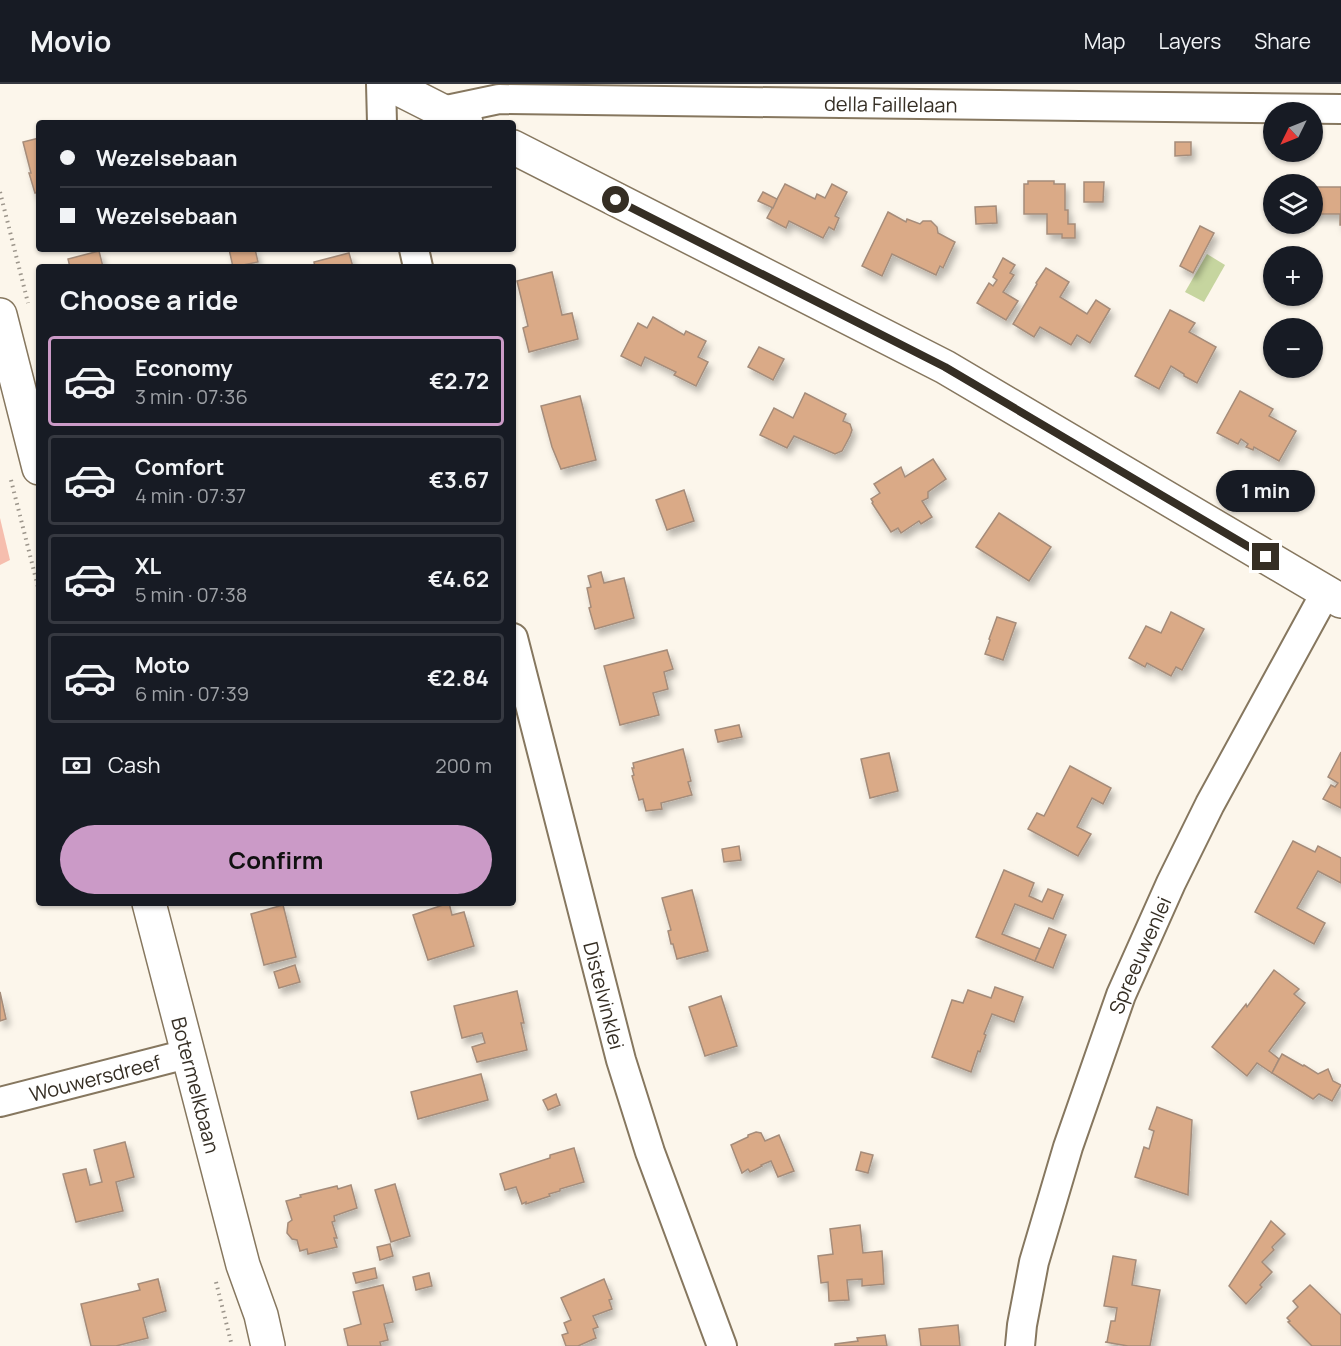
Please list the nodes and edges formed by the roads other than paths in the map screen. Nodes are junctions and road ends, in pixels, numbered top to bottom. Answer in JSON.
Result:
{"nodes":[{"id":1,"x":381,"y":84,"type":"edge"},
{"id":2,"x":389,"y":84,"type":"edge"},
{"id":3,"x":1341,"y":109,"type":"edge"},
{"id":4,"x":454,"y":117,"type":"edge"},
{"id":5,"x":382,"y":120,"type":"edge"},
{"id":6,"x":516,"y":149,"type":"edge"},
{"id":7,"x":14,"y":309,"type":"edge"},
{"id":8,"x":24,"y":470,"type":"edge"},
{"id":9,"x":1333,"y":596,"type":"edge"},
{"id":10,"x":516,"y":650,"type":"edge"},
{"id":11,"x":150,"y":906,"type":"edge"},
{"id":12,"x":188,"y":1054,"type":"junction"},
{"id":13,"x":0,"y":1102,"type":"edge"},
{"id":14,"x":243,"y":1265,"type":"junction"},
{"id":15,"x":256,"y":1346,"type":"edge"},
{"id":16,"x":268,"y":1346,"type":"edge"},
{"id":17,"x":722,"y":1346,"type":"edge"},
{"id":18,"x":1020,"y":1346,"type":"edge"}],
"edges":[{"from":1,"to":5,"type":"street"},
{"from":2,"to":4,"type":"street"},
{"from":3,"to":4,"type":"street","name":"della Faillelaan"},
{"from":6,"to":9,"type":"street"},
{"from":7,"to":8,"type":"street"},
{"from":9,"to":18,"type":"street","name":"Spreeuwenlei"},
{"from":10,"to":17,"type":"street","name":"Distelvinklei"},
{"from":11,"to":12,"type":"street","name":"Botermelkbaan"},
{"from":12,"to":13,"type":"street","name":"Wouwersdreef"},
{"from":12,"to":14,"type":"street","name":"Botermelkbaan"},
{"from":14,"to":15,"type":"street","name":"Botermelkbaan"},
{"from":14,"to":16,"type":"street","name":"Botermelkbaan"}]}
